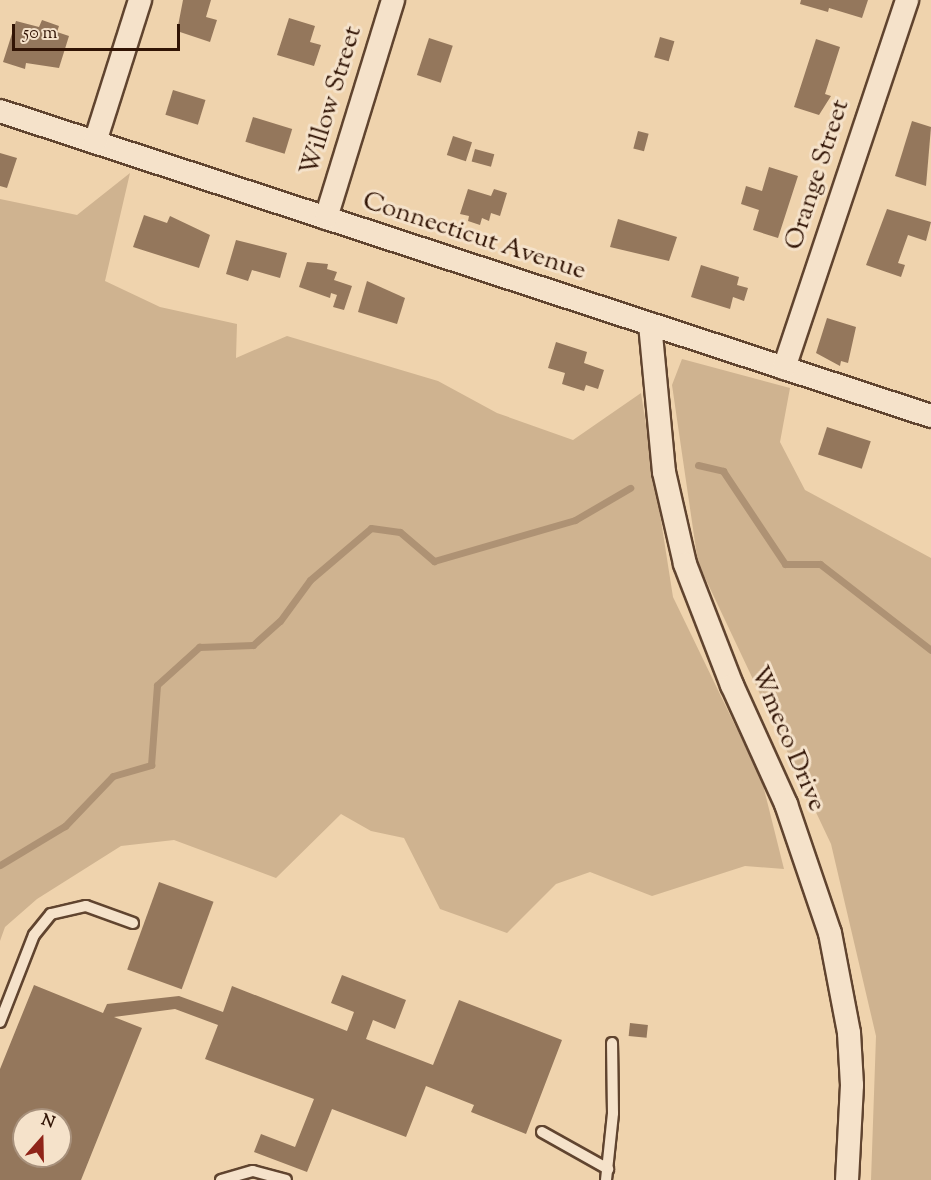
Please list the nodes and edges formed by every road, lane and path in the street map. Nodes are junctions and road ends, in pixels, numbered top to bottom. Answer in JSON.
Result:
{"nodes":[{"id":1,"x":140,"y":0,"type":"edge"},
{"id":2,"x":393,"y":0,"type":"edge"},
{"id":3,"x":907,"y":0,"type":"edge"},
{"id":4,"x":0,"y":111,"type":"edge"},
{"id":5,"x":95,"y":142,"type":"junction"},
{"id":6,"x":326,"y":218,"type":"junction"},
{"id":7,"x":650,"y":324,"type":"junction"},
{"id":8,"x":784,"y":368,"type":"junction"},
{"id":9,"x":931,"y":416,"type":"edge"},
{"id":10,"x":133,"y":923,"type":"dead end"},
{"id":11,"x":0,"y":1022,"type":"edge"},
{"id":12,"x":612,"y":1043,"type":"dead end"},
{"id":13,"x":542,"y":1132,"type":"dead end"},
{"id":14,"x":607,"y":1174,"type":"edge"},
{"id":15,"x":221,"y":1180,"type":"edge"},
{"id":16,"x":286,"y":1180,"type":"edge"},
{"id":17,"x":847,"y":1180,"type":"edge"}],
"edges":[{"from":1,"to":5,"type":"street"},
{"from":2,"to":6,"type":"street","name":"Willow Street"},
{"from":3,"to":8,"type":"street","name":"Orange Street"},
{"from":4,"to":5,"type":"street","name":"Connecticut Avenue"},
{"from":5,"to":6,"type":"street","name":"Connecticut Avenue"},
{"from":6,"to":7,"type":"street","name":"Connecticut Avenue"},
{"from":7,"to":8,"type":"street","name":"Connecticut Avenue"},
{"from":7,"to":17,"type":"street","name":"Wmeco Drive"},
{"from":8,"to":9,"type":"street","name":"Connecticut Avenue"},
{"from":10,"to":11,"type":"lane"},
{"from":12,"to":14,"type":"lane"},
{"from":13,"to":14,"type":"lane"},
{"from":15,"to":16,"type":"lane"}]}
